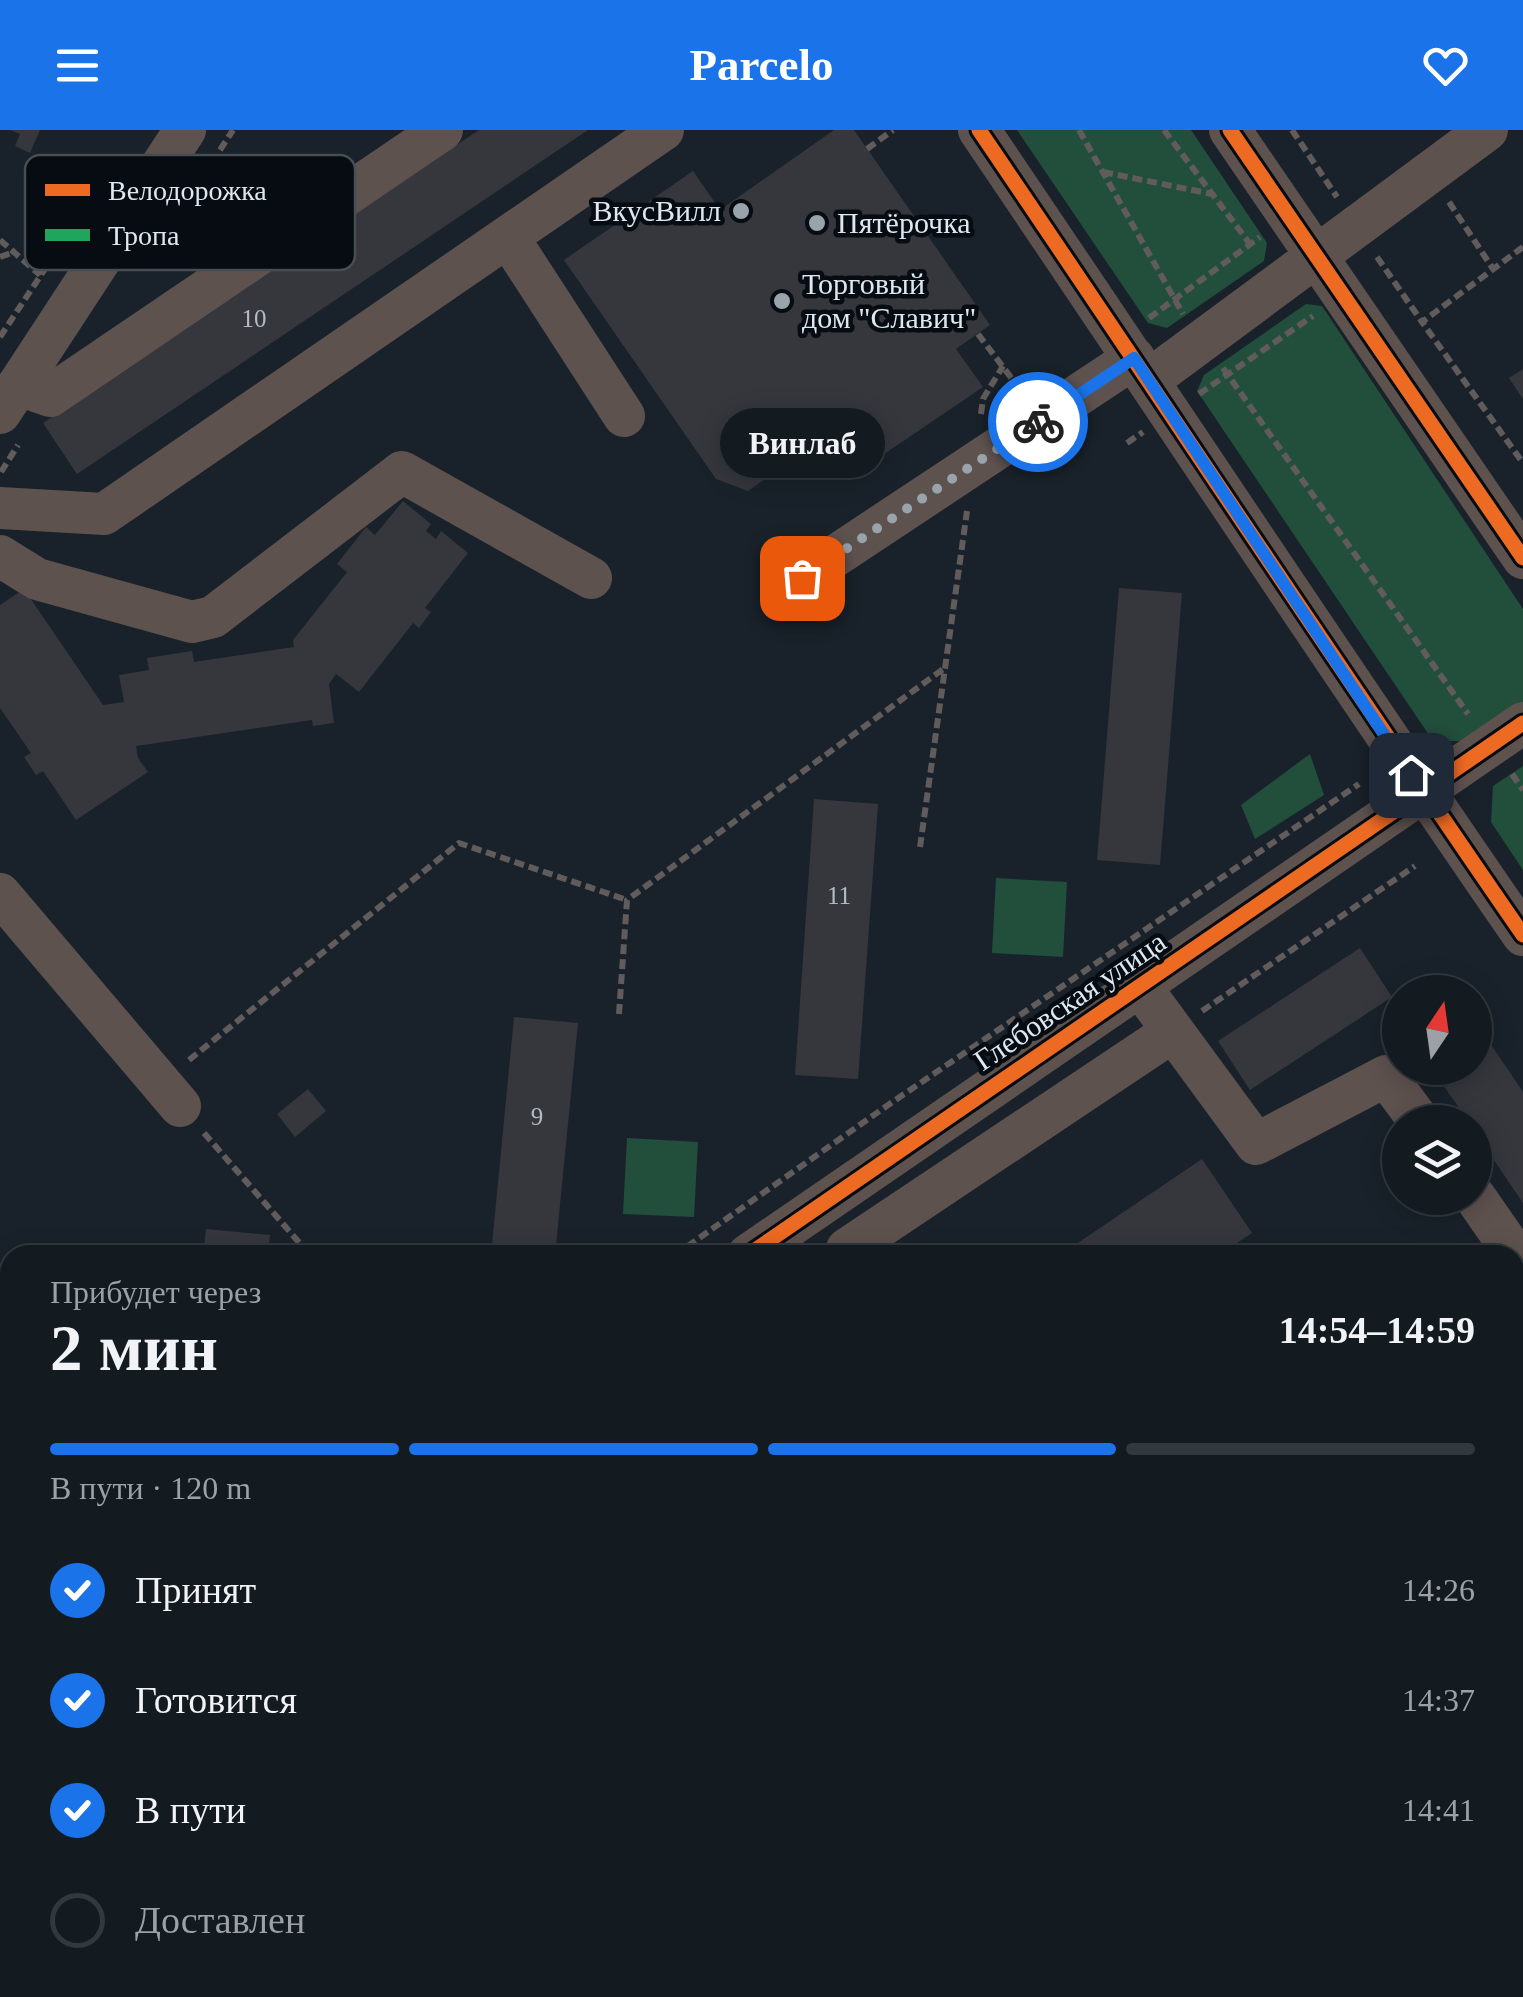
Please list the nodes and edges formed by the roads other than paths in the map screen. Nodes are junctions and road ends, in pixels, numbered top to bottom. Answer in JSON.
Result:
{"nodes":[{"id":1,"x":184,"y":130,"type":"edge"},
{"id":2,"x":442,"y":130,"type":"edge"},
{"id":3,"x":663,"y":130,"type":"edge"},
{"id":4,"x":979,"y":130,"type":"edge"},
{"id":5,"x":1230,"y":130,"type":"edge"},
{"id":6,"x":1486,"y":130,"type":"edge"},
{"id":7,"x":168,"y":155,"type":"edge"},
{"id":8,"x":355,"y":189,"type":"edge"},
{"id":9,"x":508,"y":237,"type":"junction"},
{"id":10,"x":1316,"y":255,"type":"junction"},
{"id":11,"x":93,"y":270,"type":"edge"},
{"id":12,"x":236,"y":270,"type":"edge"},
{"id":13,"x":1134,"y":359,"type":"junction"},
{"id":14,"x":9,"y":399,"type":"edge"},
{"id":15,"x":624,"y":416,"type":"dead end"},
{"id":16,"x":0,"y":508,"type":"edge"},
{"id":17,"x":0,"y":556,"type":"edge"},
{"id":18,"x":1523,"y":558,"type":"edge"},
{"id":19,"x":591,"y":578,"type":"dead end"},
{"id":20,"x":802,"y":578,"type":"dead end"},
{"id":21,"x":1523,"y":723,"type":"edge"},
{"id":22,"x":1424,"y":792,"type":"junction"},
{"id":23,"x":0,"y":894,"type":"edge"},
{"id":24,"x":1523,"y":935,"type":"edge"},
{"id":25,"x":1140,"y":986,"type":"junction"},
{"id":26,"x":1172,"y":1032,"type":"junction"},
{"id":27,"x":170,"y":1094,"type":"road end"},
{"id":28,"x":1407,"y":1105,"type":"edge"},
{"id":29,"x":818,"y":1207,"type":"junction"},
{"id":30,"x":1487,"y":1215,"type":"edge"},
{"id":31,"x":763,"y":1245,"type":"edge"},
{"id":32,"x":844,"y":1245,"type":"edge"},
{"id":33,"x":859,"y":1245,"type":"edge"},
{"id":34,"x":1508,"y":1245,"type":"edge"}],
"edges":[{"from":1,"to":7,"type":"street"},
{"from":2,"to":8,"type":"street"},
{"from":3,"to":9,"type":"street"},
{"from":4,"to":13,"type":"street"},
{"from":5,"to":10,"type":"street"},
{"from":6,"to":10,"type":"street"},
{"from":9,"to":15,"type":"street"},
{"from":9,"to":16,"type":"street"},
{"from":10,"to":13,"type":"street"},
{"from":10,"to":18,"type":"street"},
{"from":11,"to":14,"type":"street"},
{"from":12,"to":14,"type":"street"},
{"from":13,"to":20,"type":"street"},
{"from":13,"to":22,"type":"street"},
{"from":17,"to":19,"type":"street"},
{"from":21,"to":22,"type":"street","name":"Глебовская улица"},
{"from":22,"to":24,"type":"street"},
{"from":22,"to":25,"type":"street","name":"Глебовская улица"},
{"from":23,"to":27,"type":"street"},
{"from":25,"to":26,"type":"street"},
{"from":25,"to":29,"type":"street","name":"Глебовская улица"},
{"from":26,"to":28,"type":"street"},
{"from":26,"to":33,"type":"street"},
{"from":29,"to":31,"type":"street","name":"Глебовская улица"},
{"from":29,"to":32,"type":"street"},
{"from":30,"to":34,"type":"street"}]}
